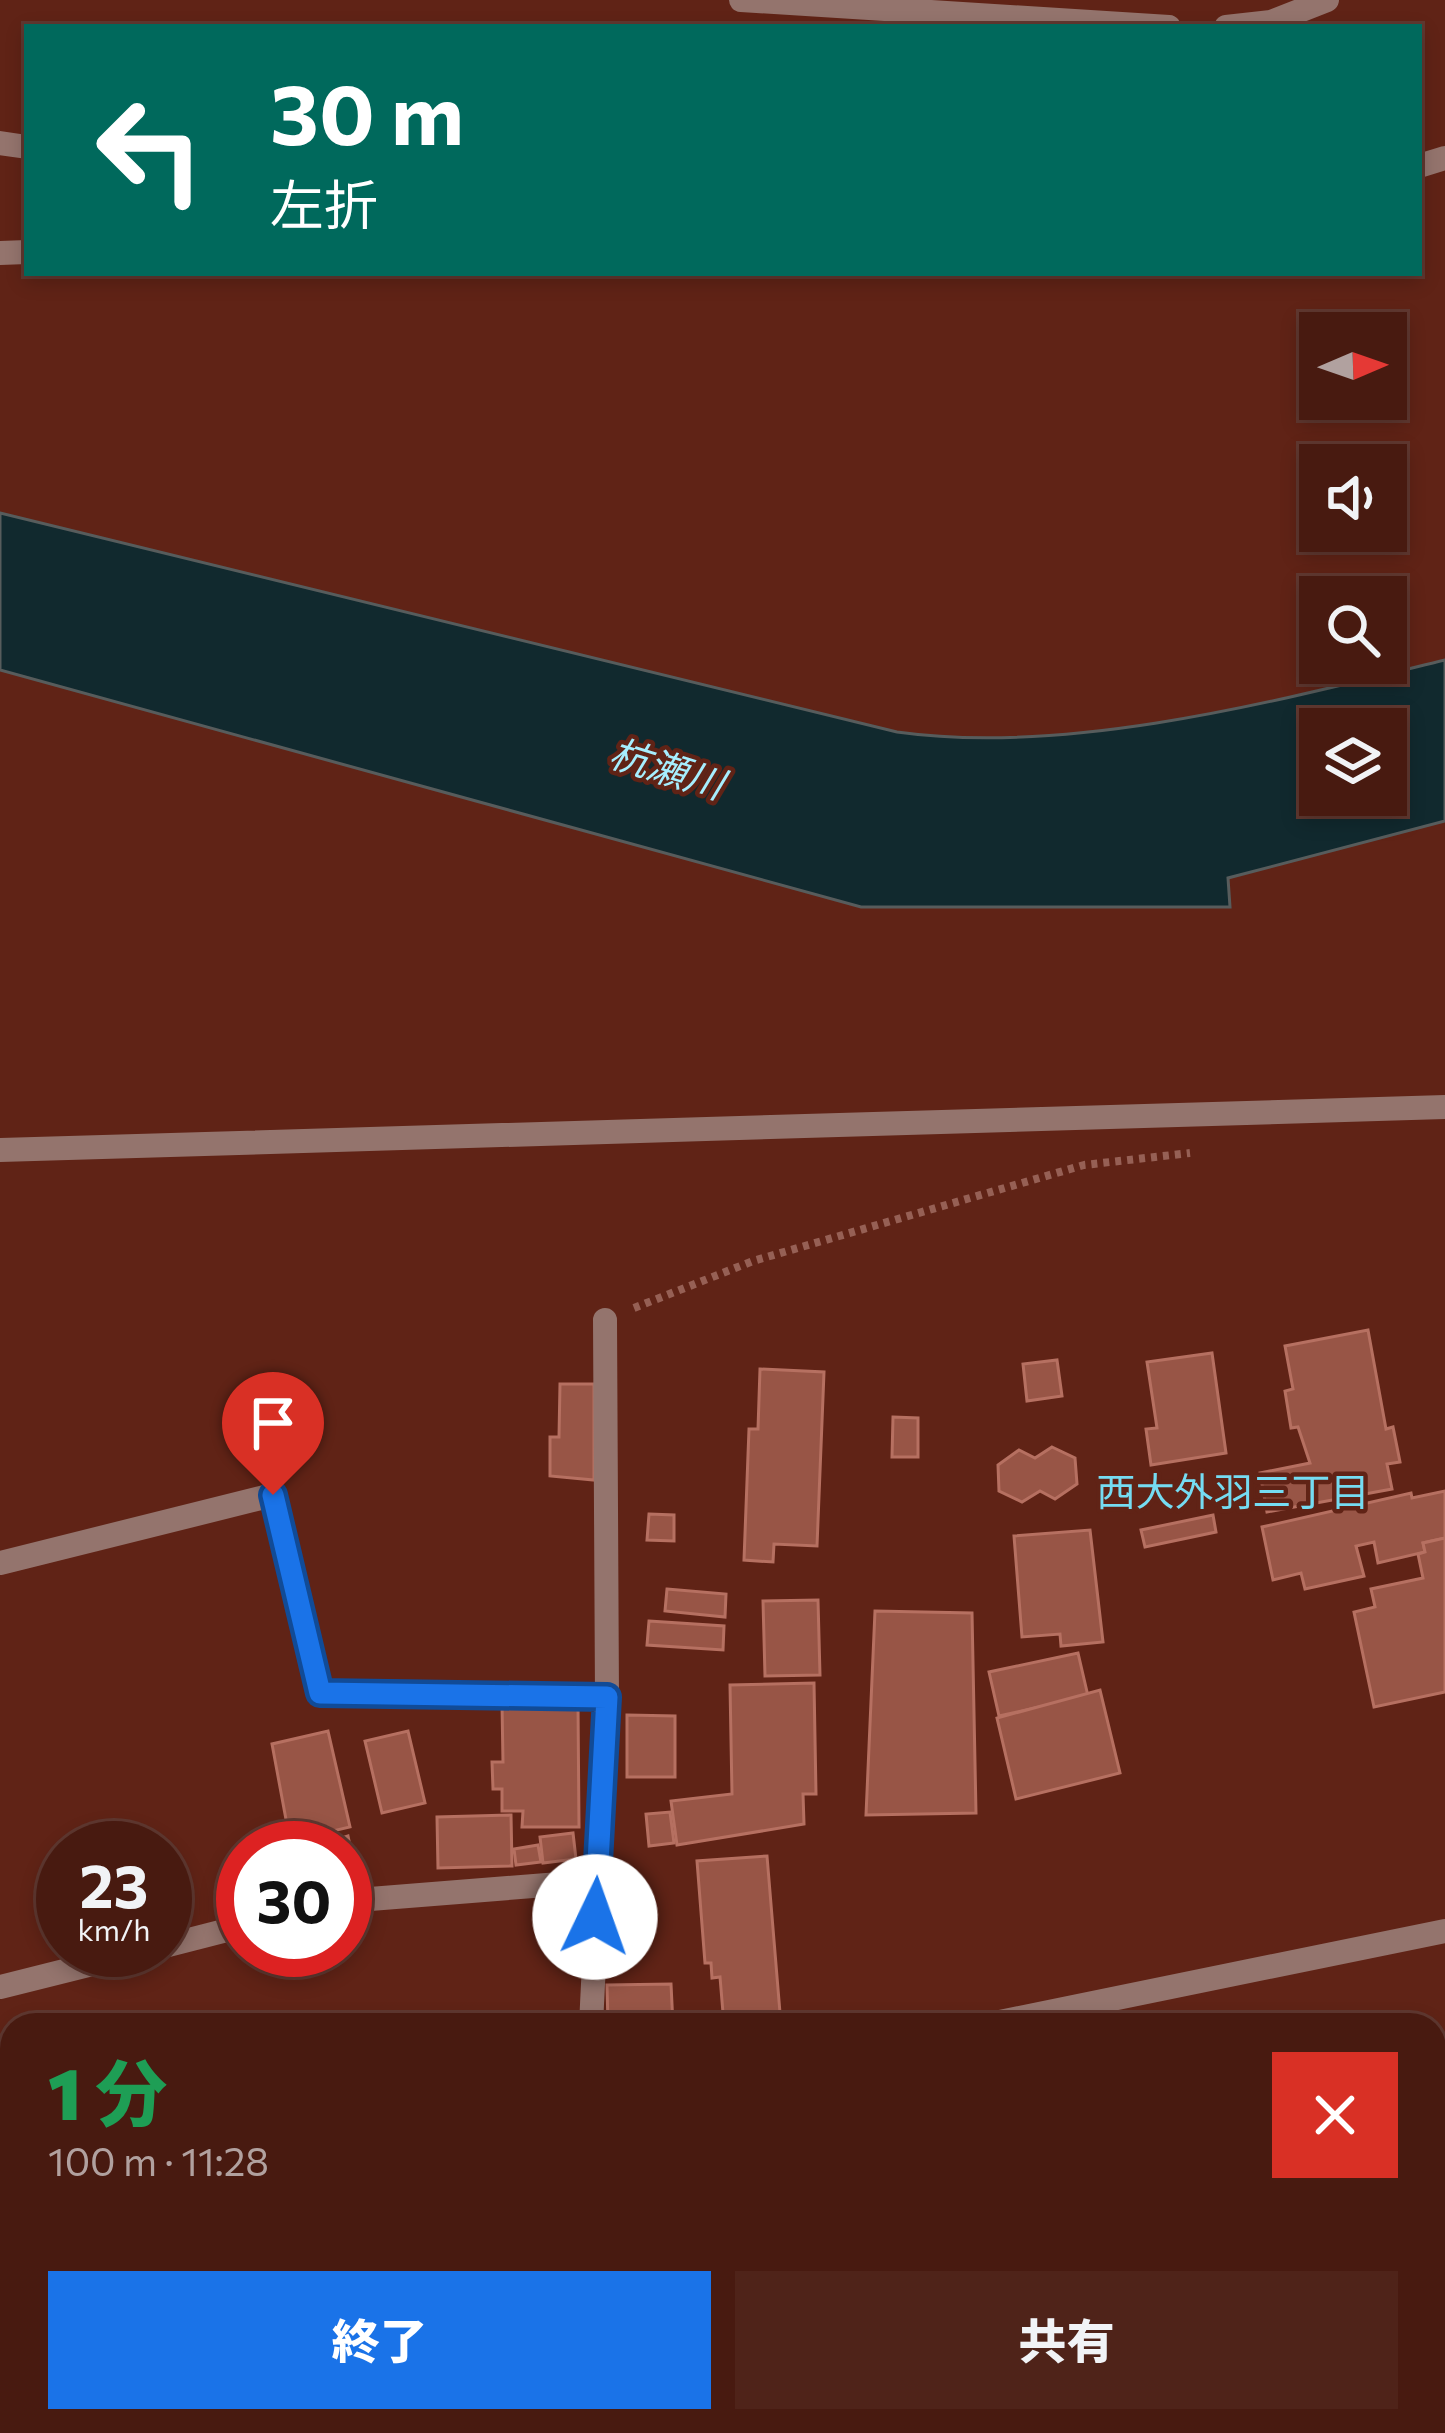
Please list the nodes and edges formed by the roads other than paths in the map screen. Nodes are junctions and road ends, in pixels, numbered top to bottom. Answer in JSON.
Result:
{"nodes":[{"id":1,"x":741,"y":0,"type":"edge"},
{"id":2,"x":1327,"y":0,"type":"edge"},
{"id":3,"x":1121,"y":24,"type":"edge"},
{"id":4,"x":1253,"y":24,"type":"edge"},
{"id":5,"x":1445,"y":1107,"type":"edge"},
{"id":6,"x":0,"y":1150,"type":"edge"},
{"id":7,"x":604,"y":1320,"type":"road end"},
{"id":8,"x":0,"y":1563,"type":"edge"},
{"id":9,"x":607,"y":1697,"type":"junction"},
{"id":10,"x":597,"y":1881,"type":"junction"},
{"id":11,"x":372,"y":1899,"type":"edge"},
{"id":12,"x":1445,"y":1930,"type":"edge"},
{"id":13,"x":40,"y":1977,"type":"edge"},
{"id":14,"x":0,"y":1987,"type":"edge"},
{"id":15,"x":592,"y":2013,"type":"edge"},
{"id":16,"x":1043,"y":2013,"type":"edge"}],
"edges":[{"from":1,"to":3,"type":"street"},
{"from":2,"to":4,"type":"street"},
{"from":5,"to":6,"type":"street"},
{"from":7,"to":9,"type":"street"},
{"from":8,"to":9,"type":"street"},
{"from":9,"to":10,"type":"street"},
{"from":10,"to":11,"type":"street"},
{"from":10,"to":15,"type":"street"},
{"from":12,"to":16,"type":"street"},
{"from":13,"to":14,"type":"street"}]}
